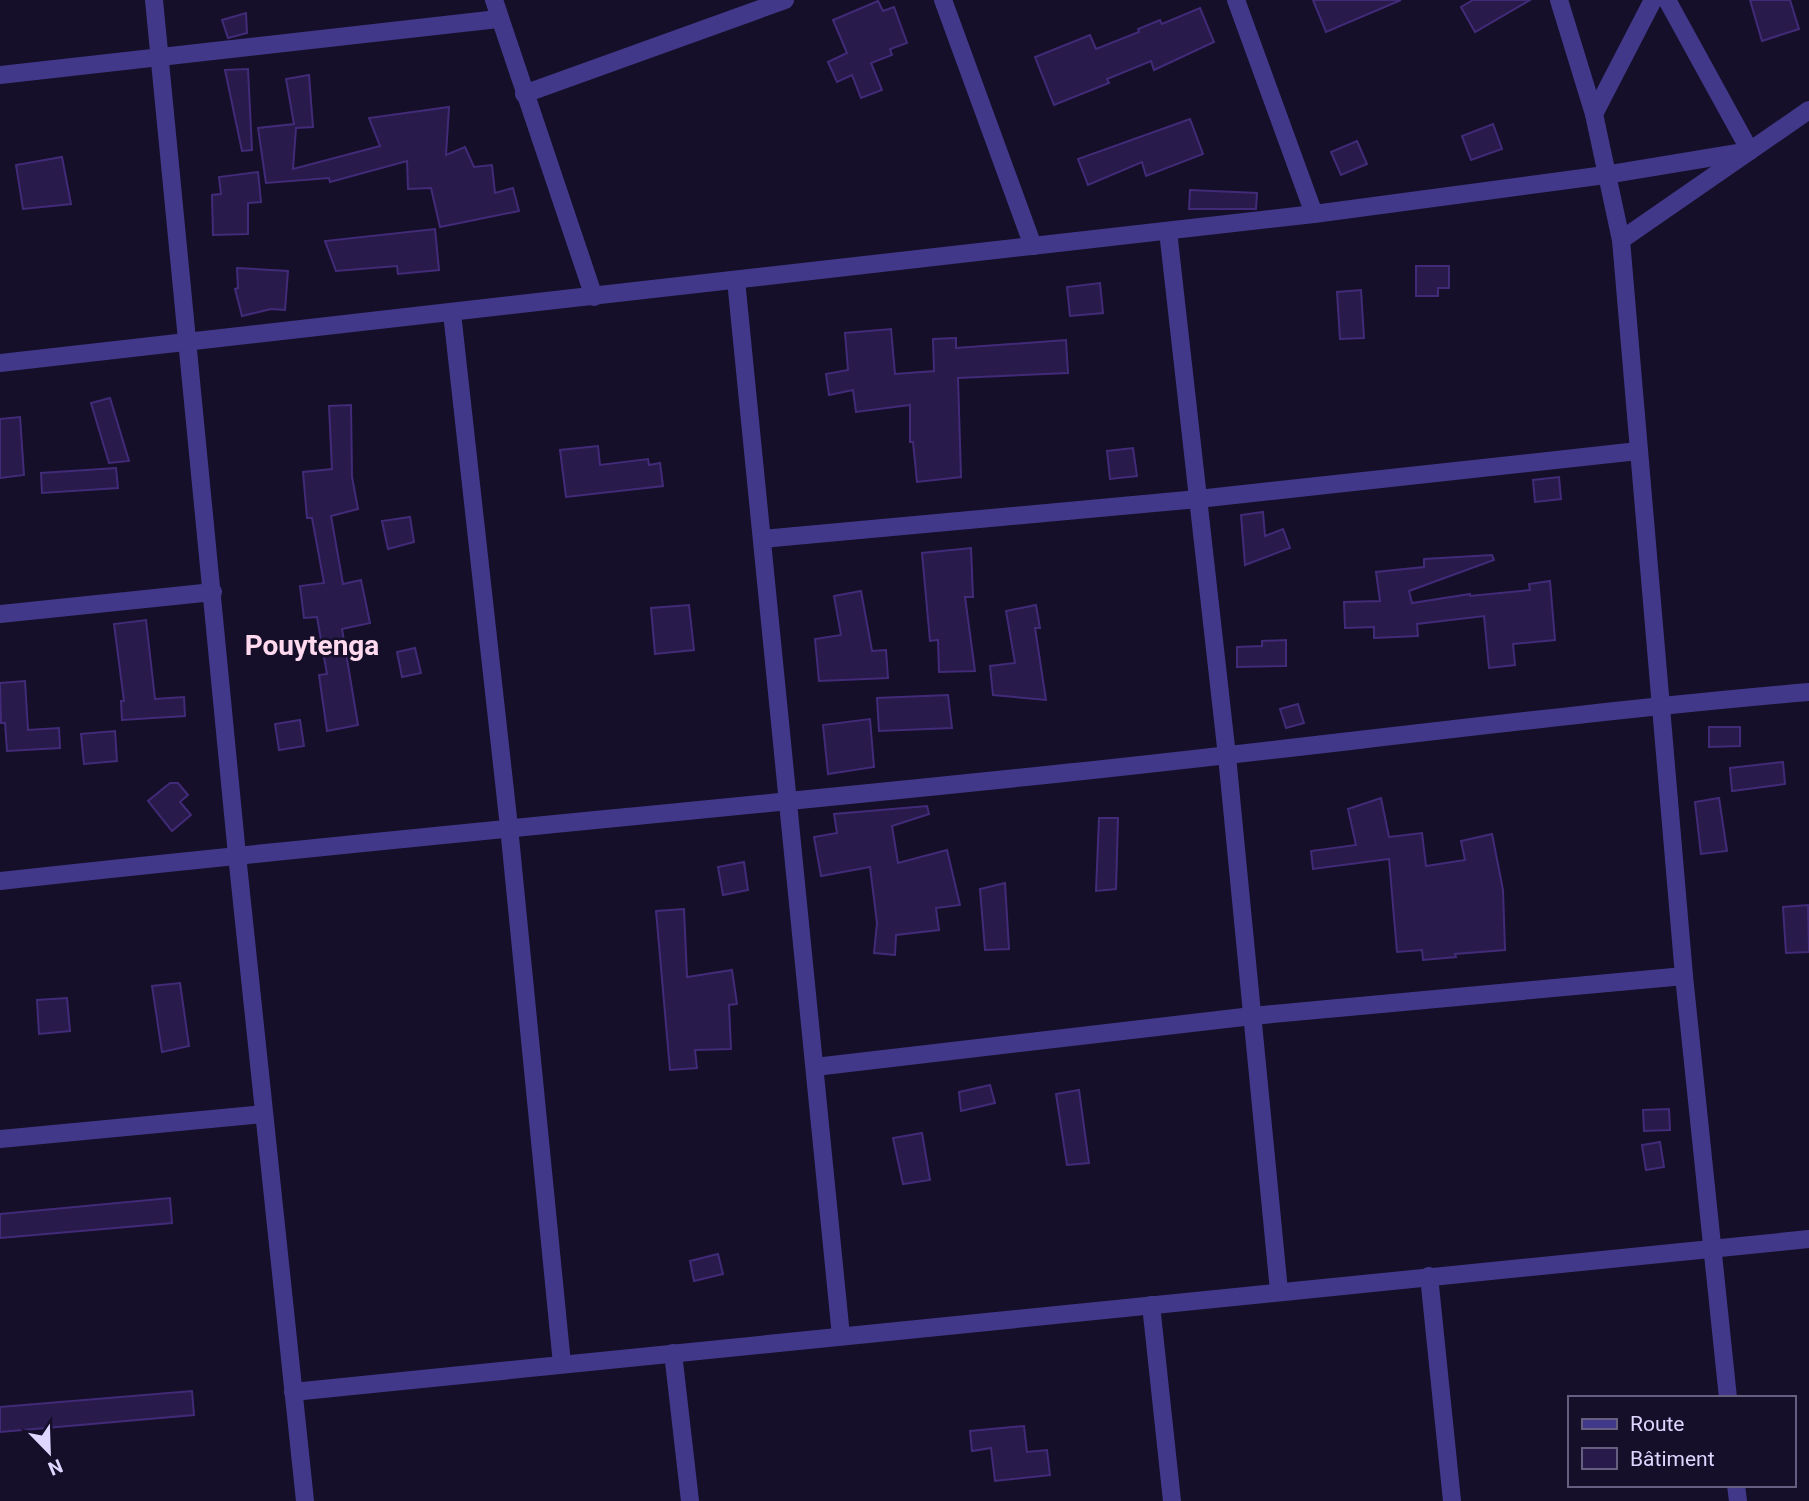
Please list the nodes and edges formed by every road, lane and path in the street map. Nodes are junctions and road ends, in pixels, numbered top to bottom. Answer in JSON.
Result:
{"nodes":[{"id":1,"x":154,"y":0,"type":"edge"},
{"id":2,"x":494,"y":0,"type":"edge"},
{"id":3,"x":785,"y":0,"type":"edge"},
{"id":4,"x":943,"y":0,"type":"edge"},
{"id":5,"x":1236,"y":0,"type":"edge"},
{"id":6,"x":1559,"y":0,"type":"edge"},
{"id":7,"x":1653,"y":0,"type":"edge"},
{"id":8,"x":1667,"y":0,"type":"edge"},
{"id":9,"x":499,"y":19,"type":"junction"},
{"id":10,"x":160,"y":59,"type":"junction"},
{"id":11,"x":0,"y":75,"type":"edge"},
{"id":12,"x":524,"y":94,"type":"junction"},
{"id":13,"x":1809,"y":110,"type":"edge"},
{"id":14,"x":1594,"y":114,"type":"junction"},
{"id":15,"x":1750,"y":152,"type":"junction"},
{"id":16,"x":1605,"y":175,"type":"junction"},
{"id":17,"x":1314,"y":214,"type":"junction"},
{"id":18,"x":1168,"y":231,"type":"junction"},
{"id":19,"x":1621,"y":240,"type":"junction"},
{"id":20,"x":1033,"y":246,"type":"junction"},
{"id":21,"x":736,"y":280,"type":"junction"},
{"id":22,"x":594,"y":296,"type":"junction"},
{"id":23,"x":452,"y":313,"type":"junction"},
{"id":24,"x":189,"y":343,"type":"junction"},
{"id":25,"x":0,"y":363,"type":"edge"},
{"id":26,"x":1638,"y":450,"type":"junction"},
{"id":27,"x":1198,"y":499,"type":"junction"},
{"id":28,"x":762,"y":539,"type":"junction"},
{"id":29,"x":212,"y":592,"type":"junction"},
{"id":30,"x":0,"y":614,"type":"edge"},
{"id":31,"x":1809,"y":692,"type":"edge"},
{"id":32,"x":1661,"y":705,"type":"junction"},
{"id":33,"x":1227,"y":756,"type":"junction"},
{"id":34,"x":788,"y":802,"type":"junction"},
{"id":35,"x":509,"y":828,"type":"junction"},
{"id":36,"x":237,"y":855,"type":"junction"},
{"id":37,"x":0,"y":881,"type":"edge"},
{"id":38,"x":1684,"y":976,"type":"junction"},
{"id":39,"x":1252,"y":1016,"type":"junction"},
{"id":40,"x":815,"y":1067,"type":"junction"},
{"id":41,"x":264,"y":1114,"type":"junction"},
{"id":42,"x":0,"y":1139,"type":"edge"},
{"id":43,"x":1809,"y":1239,"type":"edge"},
{"id":44,"x":1713,"y":1248,"type":"junction"},
{"id":45,"x":1429,"y":1276,"type":"junction"},
{"id":46,"x":1279,"y":1291,"type":"junction"},
{"id":47,"x":1150,"y":1305,"type":"junction"},
{"id":48,"x":841,"y":1336,"type":"junction"},
{"id":49,"x":673,"y":1353,"type":"junction"},
{"id":50,"x":562,"y":1364,"type":"junction"},
{"id":51,"x":293,"y":1392,"type":"junction"},
{"id":52,"x":1728,"y":1396,"type":"edge"},
{"id":53,"x":305,"y":1501,"type":"edge"},
{"id":54,"x":690,"y":1501,"type":"edge"},
{"id":55,"x":1172,"y":1501,"type":"edge"},
{"id":56,"x":1452,"y":1501,"type":"edge"}],
"edges":[{"from":1,"to":10,"type":"street"},
{"from":2,"to":9,"type":"street"},
{"from":3,"to":12,"type":"street"},
{"from":4,"to":20,"type":"street"},
{"from":5,"to":17,"type":"street"},
{"from":6,"to":14,"type":"street"},
{"from":7,"to":14,"type":"street"},
{"from":8,"to":15,"type":"street"},
{"from":9,"to":10,"type":"street"},
{"from":9,"to":12,"type":"street"},
{"from":10,"to":11,"type":"street"},
{"from":10,"to":24,"type":"street"},
{"from":12,"to":22,"type":"street"},
{"from":13,"to":15,"type":"street"},
{"from":14,"to":16,"type":"street"},
{"from":15,"to":16,"type":"street"},
{"from":15,"to":19,"type":"street"},
{"from":16,"to":17,"type":"street"},
{"from":16,"to":19,"type":"street"},
{"from":17,"to":18,"type":"street"},
{"from":18,"to":20,"type":"street"},
{"from":18,"to":27,"type":"street"},
{"from":19,"to":26,"type":"street"},
{"from":20,"to":21,"type":"street"},
{"from":21,"to":22,"type":"street"},
{"from":21,"to":28,"type":"street"},
{"from":22,"to":23,"type":"street"},
{"from":23,"to":24,"type":"street"},
{"from":23,"to":35,"type":"street"},
{"from":24,"to":25,"type":"street"},
{"from":24,"to":29,"type":"street"},
{"from":26,"to":27,"type":"street"},
{"from":26,"to":32,"type":"street"},
{"from":27,"to":28,"type":"street"},
{"from":27,"to":33,"type":"street"},
{"from":28,"to":34,"type":"street"},
{"from":29,"to":30,"type":"street"},
{"from":29,"to":36,"type":"street"},
{"from":31,"to":32,"type":"street"},
{"from":32,"to":33,"type":"street"},
{"from":32,"to":38,"type":"street"},
{"from":33,"to":34,"type":"street"},
{"from":33,"to":39,"type":"street"},
{"from":34,"to":35,"type":"street"},
{"from":34,"to":40,"type":"street"},
{"from":35,"to":36,"type":"street"},
{"from":35,"to":50,"type":"street"},
{"from":36,"to":37,"type":"street"},
{"from":36,"to":41,"type":"street"},
{"from":38,"to":39,"type":"street"},
{"from":38,"to":44,"type":"street"},
{"from":39,"to":40,"type":"street"},
{"from":39,"to":46,"type":"street"},
{"from":40,"to":48,"type":"street"},
{"from":41,"to":42,"type":"street"},
{"from":41,"to":51,"type":"street"},
{"from":43,"to":44,"type":"street"},
{"from":44,"to":45,"type":"street"},
{"from":44,"to":52,"type":"street"},
{"from":45,"to":46,"type":"street"},
{"from":45,"to":56,"type":"street"},
{"from":46,"to":47,"type":"street"},
{"from":47,"to":48,"type":"street"},
{"from":47,"to":55,"type":"street"},
{"from":48,"to":49,"type":"street"},
{"from":49,"to":50,"type":"street"},
{"from":49,"to":54,"type":"street"},
{"from":50,"to":51,"type":"street"},
{"from":51,"to":53,"type":"street"}]}
